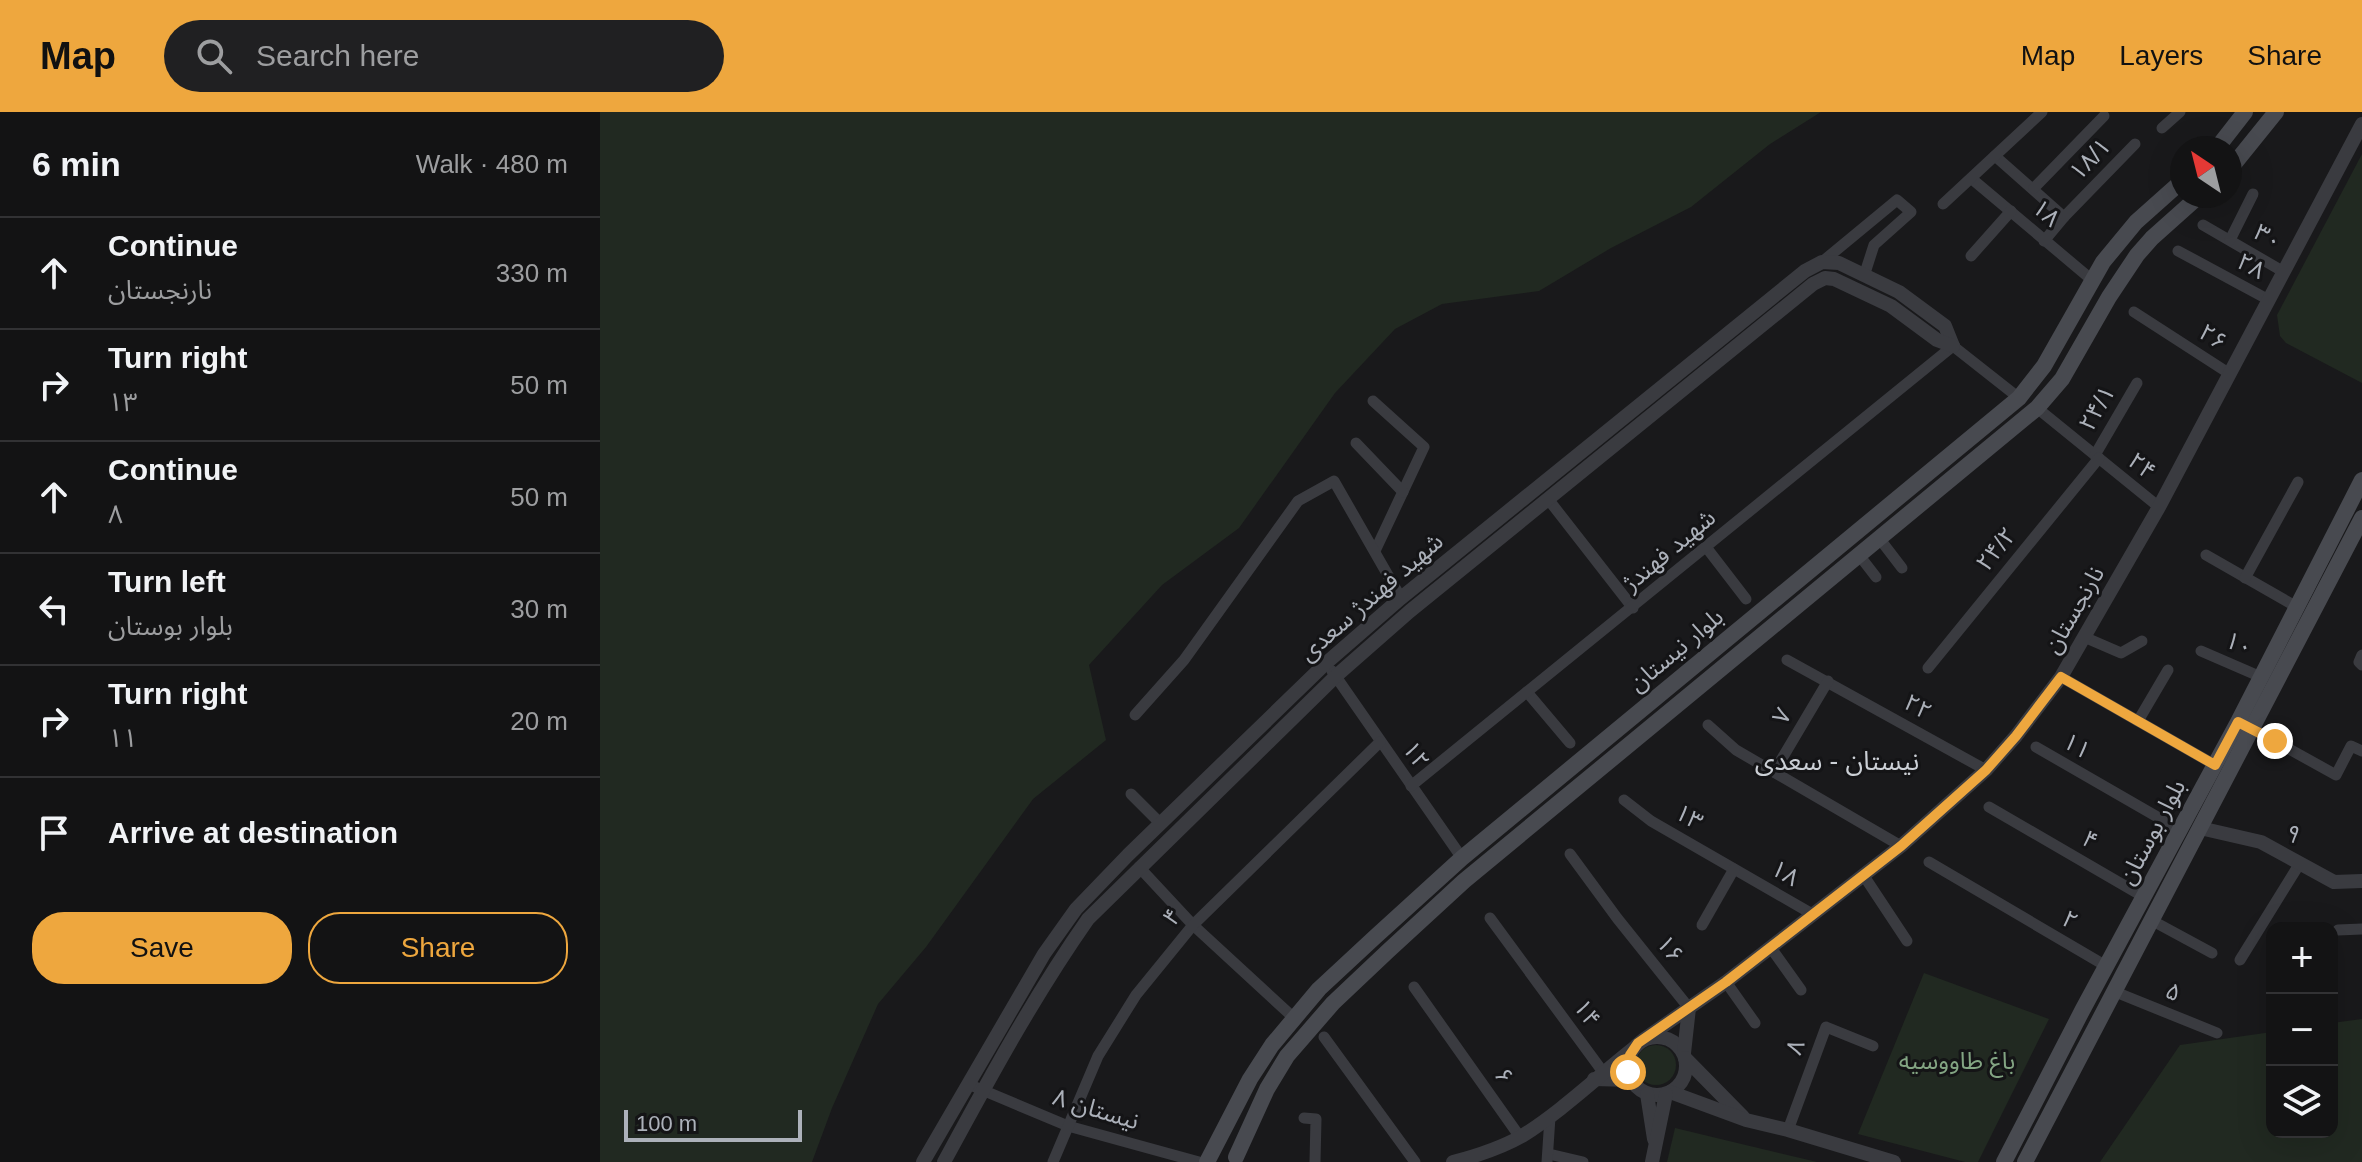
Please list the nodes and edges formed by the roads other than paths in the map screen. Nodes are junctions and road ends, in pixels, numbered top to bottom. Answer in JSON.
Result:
{"nodes":[{"id":1,"x":2042,"y":112,"type":"edge"},
{"id":2,"x":2180,"y":112,"type":"edge"},
{"id":3,"x":2276,"y":112,"type":"edge"},
{"id":4,"x":2237,"y":115,"type":"edge"},
{"id":5,"x":2104,"y":116,"type":"dead end"},
{"id":6,"x":2362,"y":124,"type":"edge"},
{"id":7,"x":2162,"y":128,"type":"dead end"},
{"id":8,"x":2224,"y":136,"type":"edge"},
{"id":9,"x":2135,"y":144,"type":"dead end"},
{"id":10,"x":2242,"y":154,"type":"edge"},
{"id":11,"x":1995,"y":156,"type":"junction"},
{"id":12,"x":1972,"y":179,"type":"junction"},
{"id":13,"x":2034,"y":188,"type":"junction"},
{"id":14,"x":2170,"y":192,"type":"edge"},
{"id":15,"x":2253,"y":194,"type":"dead end"},
{"id":16,"x":1943,"y":204,"type":"dead end"},
{"id":17,"x":2186,"y":208,"type":"edge"},
{"id":18,"x":2011,"y":211,"type":"junction"},
{"id":19,"x":2064,"y":217,"type":"junction"},
{"id":20,"x":2203,"y":225,"type":"dead end"},
{"id":21,"x":2230,"y":240,"type":"junction"},
{"id":22,"x":2044,"y":241,"type":"junction"},
{"id":23,"x":2178,"y":251,"type":"dead end"},
{"id":24,"x":1971,"y":256,"type":"dead end"},
{"id":25,"x":1822,"y":262,"type":"junction"},
{"id":26,"x":2284,"y":272,"type":"junction"},
{"id":27,"x":1864,"y":276,"type":"junction"},
{"id":28,"x":2092,"y":280,"type":"junction"},
{"id":29,"x":2269,"y":300,"type":"junction"},
{"id":30,"x":2134,"y":312,"type":"dead end"},
{"id":31,"x":1953,"y":346,"type":"junction"},
{"id":32,"x":2230,"y":374,"type":"junction"},
{"id":33,"x":2137,"y":383,"type":"dead end"},
{"id":34,"x":2019,"y":398,"type":"junction"},
{"id":35,"x":1373,"y":401,"type":"dead end"},
{"id":36,"x":2037,"y":408,"type":"junction"},
{"id":37,"x":1356,"y":443,"type":"dead end"},
{"id":38,"x":2097,"y":457,"type":"junction"},
{"id":39,"x":2362,"y":480,"type":"edge"},
{"id":40,"x":2298,"y":482,"type":"dead end"},
{"id":41,"x":1403,"y":492,"type":"junction"},
{"id":42,"x":1548,"y":499,"type":"junction"},
{"id":43,"x":2159,"y":507,"type":"junction"},
{"id":44,"x":2361,"y":524,"type":"edge"},
{"id":45,"x":1879,"y":538,"type":"junction"},
{"id":46,"x":1706,"y":547,"type":"junction"},
{"id":47,"x":1375,"y":551,"type":"junction"},
{"id":48,"x":1859,"y":555,"type":"junction"},
{"id":49,"x":2206,"y":555,"type":"dead end"},
{"id":50,"x":1902,"y":568,"type":"dead end"},
{"id":51,"x":1876,"y":577,"type":"dead end"},
{"id":52,"x":2245,"y":578,"type":"junction"},
{"id":53,"x":1401,"y":598,"type":"junction"},
{"id":54,"x":1746,"y":599,"type":"dead end"},
{"id":55,"x":2297,"y":607,"type":"junction"},
{"id":56,"x":1633,"y":608,"type":"junction"},
{"id":57,"x":2084,"y":637,"type":"junction"},
{"id":58,"x":2142,"y":641,"type":"dead end"},
{"id":59,"x":2201,"y":651,"type":"dead end"},
{"id":60,"x":2362,"y":655,"type":"edge"},
{"id":61,"x":1787,"y":660,"type":"dead end"},
{"id":62,"x":1325,"y":664,"type":"junction"},
{"id":63,"x":2362,"y":665,"type":"edge"},
{"id":64,"x":1928,"y":668,"type":"dead end"},
{"id":65,"x":2168,"y":670,"type":"dead end"},
{"id":66,"x":1336,"y":676,"type":"junction"},
{"id":67,"x":2061,"y":677,"type":"junction"},
{"id":68,"x":2261,"y":677,"type":"junction"},
{"id":69,"x":1828,"y":681,"type":"junction"},
{"id":70,"x":1527,"y":692,"type":"junction"},
{"id":71,"x":1135,"y":715,"type":"dead end"},
{"id":72,"x":2138,"y":721,"type":"junction"},
{"id":73,"x":1708,"y":725,"type":"dead end"},
{"id":74,"x":2246,"y":725,"type":"junction"},
{"id":75,"x":1380,"y":742,"type":"junction"},
{"id":76,"x":1570,"y":743,"type":"dead end"},
{"id":77,"x":2036,"y":747,"type":"dead end"},
{"id":78,"x":2362,"y":751,"type":"edge"},
{"id":79,"x":2215,"y":765,"type":"junction"},
{"id":80,"x":1986,"y":770,"type":"junction"},
{"id":81,"x":1774,"y":772,"type":"junction"},
{"id":82,"x":1411,"y":786,"type":"junction"},
{"id":83,"x":1131,"y":794,"type":"dead end"},
{"id":84,"x":1624,"y":800,"type":"dead end"},
{"id":85,"x":1989,"y":807,"type":"dead end"},
{"id":86,"x":1161,"y":824,"type":"junction"},
{"id":87,"x":2200,"y":828,"type":"junction"},
{"id":88,"x":2180,"y":830,"type":"junction"},
{"id":89,"x":1901,"y":846,"type":"junction"},
{"id":90,"x":1570,"y":854,"type":"dead end"},
{"id":91,"x":1462,"y":858,"type":"junction"},
{"id":92,"x":1929,"y":862,"type":"dead end"},
{"id":93,"x":2300,"y":863,"type":"junction"},
{"id":94,"x":1139,"y":867,"type":"junction"},
{"id":95,"x":1734,"y":869,"type":"junction"},
{"id":96,"x":1864,"y":876,"type":"junction"},
{"id":97,"x":2362,"y":881,"type":"edge"},
{"id":98,"x":2144,"y":897,"type":"junction"},
{"id":99,"x":1814,"y":915,"type":"junction"},
{"id":100,"x":1490,"y":918,"type":"dead end"},
{"id":101,"x":2151,"y":920,"type":"junction"},
{"id":102,"x":1193,"y":925,"type":"junction"},
{"id":103,"x":1702,"y":925,"type":"dead end"},
{"id":104,"x":2362,"y":929,"type":"edge"},
{"id":105,"x":2338,"y":930,"type":"dead end"},
{"id":106,"x":1907,"y":941,"type":"dead end"},
{"id":107,"x":1771,"y":948,"type":"junction"},
{"id":108,"x":2212,"y":953,"type":"dead end"},
{"id":109,"x":2240,"y":960,"type":"dead end"},
{"id":110,"x":2106,"y":966,"type":"junction"},
{"id":111,"x":1726,"y":982,"type":"junction"},
{"id":112,"x":1414,"y":987,"type":"dead end"},
{"id":113,"x":1801,"y":990,"type":"dead end"},
{"id":114,"x":2113,"y":991,"type":"junction"},
{"id":115,"x":1689,"y":1008,"type":"junction"},
{"id":116,"x":2083,"y":1009,"type":"junction"},
{"id":117,"x":2100,"y":1016,"type":"junction"},
{"id":118,"x":1294,"y":1018,"type":"junction"},
{"id":119,"x":1755,"y":1023,"type":"dead end"},
{"id":120,"x":2217,"y":1033,"type":"dead end"},
{"id":121,"x":1324,"y":1037,"type":"dead end"},
{"id":122,"x":1639,"y":1044,"type":"junction"},
{"id":123,"x":1873,"y":1046,"type":"dead end"},
{"id":124,"x":1685,"y":1056,"type":"junction"},
{"id":125,"x":1598,"y":1076,"type":"junction"},
{"id":126,"x":1631,"y":1080,"type":"junction"},
{"id":127,"x":968,"y":1084,"type":"junction"},
{"id":128,"x":982,"y":1091,"type":"junction"},
{"id":129,"x":1668,"y":1093,"type":"junction"},
{"id":130,"x":1647,"y":1094,"type":"junction"},
{"id":131,"x":1550,"y":1117,"type":"junction"},
{"id":132,"x":1304,"y":1118,"type":"dead end"},
{"id":133,"x":1746,"y":1120,"type":"junction"},
{"id":134,"x":1068,"y":1126,"type":"junction"},
{"id":135,"x":1788,"y":1130,"type":"junction"},
{"id":136,"x":1520,"y":1137,"type":"junction"},
{"id":137,"x":1654,"y":1155,"type":"edge"},
{"id":138,"x":1548,"y":1158,"type":"edge"},
{"id":139,"x":1241,"y":1159,"type":"edge"},
{"id":140,"x":923,"y":1162,"type":"edge"},
{"id":141,"x":944,"y":1162,"type":"edge"},
{"id":142,"x":1053,"y":1162,"type":"edge"},
{"id":143,"x":1199,"y":1162,"type":"edge"},
{"id":144,"x":1208,"y":1162,"type":"edge"},
{"id":145,"x":1315,"y":1162,"type":"edge"},
{"id":146,"x":1415,"y":1162,"type":"edge"},
{"id":147,"x":1453,"y":1162,"type":"edge"},
{"id":148,"x":1583,"y":1162,"type":"edge"},
{"id":149,"x":1894,"y":1162,"type":"edge"},
{"id":150,"x":2004,"y":1162,"type":"edge"},
{"id":151,"x":2025,"y":1162,"type":"edge"}],
"edges":[{"from":1,"to":11,"type":"street"},
{"from":2,"to":7,"type":"street"},
{"from":3,"to":10,"type":"main road"},
{"from":4,"to":8,"type":"main road"},
{"from":5,"to":13,"type":"street"},
{"from":6,"to":26,"type":"street","name":"نارنجستان"},
{"from":9,"to":19,"type":"street","name":"۱۸/۱"},
{"from":11,"to":12,"type":"street"},
{"from":11,"to":13,"type":"street"},
{"from":12,"to":16,"type":"street"},
{"from":12,"to":18,"type":"street","name":"۱۸"},
{"from":13,"to":19,"type":"street"},
{"from":14,"to":28,"type":"main road","name":"بلوار نیستان"},
{"from":15,"to":21,"type":"street"},
{"from":17,"to":36,"type":"main road","name":"بلوار نیستان"},
{"from":18,"to":22,"type":"street","name":"۱۸"},
{"from":18,"to":24,"type":"street"},
{"from":19,"to":22,"type":"street","name":"۱۸/۱"},
{"from":20,"to":21,"type":"street","name":"۳۰"},
{"from":21,"to":26,"type":"street","name":"۳۰"},
{"from":22,"to":28,"type":"street","name":"۱۸"},
{"from":23,"to":29,"type":"street","name":"۲۸"},
{"from":25,"to":27,"type":"street","name":"شهید فهندژ سعدی"},
{"from":25,"to":27,"type":"street"},
{"from":25,"to":53,"type":"street","name":"شهید فهندژ سعدی"},
{"from":26,"to":29,"type":"street","name":"نارنجستان"},
{"from":27,"to":31,"type":"street","name":"شهید فهندژ سعدی"},
{"from":28,"to":34,"type":"main road","name":"بلوار نیستان"},
{"from":29,"to":32,"type":"street","name":"نارنجستان"},
{"from":30,"to":32,"type":"street","name":"۲۶"},
{"from":31,"to":34,"type":"street","name":"شهید فهندژ سعدی"},
{"from":31,"to":42,"type":"street","name":"شهید فهندژ سعدی"},
{"from":31,"to":46,"type":"street","name":"شهید فهندژ"},
{"from":32,"to":43,"type":"street","name":"نارنجستان"},
{"from":33,"to":38,"type":"street","name":"۲۴/۱"},
{"from":34,"to":91,"type":"main road","name":"بلوار نیستان"},
{"from":35,"to":41,"type":"street"},
{"from":36,"to":38,"type":"street","name":"۲۴"},
{"from":36,"to":45,"type":"main road","name":"بلوار نیستان"},
{"from":37,"to":41,"type":"street"},
{"from":38,"to":43,"type":"street","name":"۲۴"},
{"from":38,"to":64,"type":"street","name":"۲۴/۲"},
{"from":39,"to":55,"type":"main road","name":"بلوار بوستان"},
{"from":40,"to":52,"type":"street"},
{"from":41,"to":47,"type":"street"},
{"from":42,"to":56,"type":"street"},
{"from":42,"to":66,"type":"street","name":"شهید فهندژ سعدی"},
{"from":43,"to":57,"type":"street","name":"نارنجستان"},
{"from":44,"to":74,"type":"main road","name":"بلوار بوستان"},
{"from":45,"to":48,"type":"main road","name":"بلوار نیستان"},
{"from":45,"to":50,"type":"street"},
{"from":46,"to":54,"type":"street"},
{"from":46,"to":56,"type":"street","name":"شهید فهندژ"},
{"from":47,"to":53,"type":"street"},
{"from":47,"to":71,"type":"street"},
{"from":48,"to":51,"type":"street"},
{"from":48,"to":139,"type":"main road","name":"بلوار نیستان"},
{"from":49,"to":52,"type":"street"},
{"from":52,"to":55,"type":"street"},
{"from":53,"to":62,"type":"street","name":"شهید فهندژ سعدی"},
{"from":55,"to":68,"type":"main road","name":"بلوار بوستان"},
{"from":56,"to":70,"type":"street","name":"شهید فهندژ"},
{"from":57,"to":58,"type":"street"},
{"from":57,"to":67,"type":"street","name":"نارنجستان"},
{"from":59,"to":68,"type":"street","name":"۱۰"},
{"from":60,"to":63,"type":"street"},
{"from":61,"to":69,"type":"street","name":"۲۲"},
{"from":62,"to":66,"type":"street","name":"۱۲"},
{"from":62,"to":86,"type":"street","name":"شهید فهندژ سعدی"},
{"from":65,"to":72,"type":"street"},
{"from":66,"to":75,"type":"street","name":"۱۲"},
{"from":66,"to":94,"type":"street","name":"شهید فهندژ سعدی"},
{"from":67,"to":72,"type":"street"},
{"from":67,"to":80,"type":"street","name":"نارنجستان"},
{"from":68,"to":74,"type":"main road","name":"بلوار بوستان"},
{"from":69,"to":80,"type":"street","name":"۲۲"},
{"from":69,"to":81,"type":"street","name":"۷"},
{"from":70,"to":76,"type":"street"},
{"from":70,"to":82,"type":"street","name":"شهید فهندژ"},
{"from":72,"to":79,"type":"street"},
{"from":73,"to":81,"type":"street"},
{"from":74,"to":78,"type":"street"},
{"from":74,"to":79,"type":"main road","name":"بلوار بوستان"},
{"from":74,"to":87,"type":"main road","name":"بلوار بوستان"},
{"from":75,"to":82,"type":"street","name":"۱۲"},
{"from":75,"to":102,"type":"street","name":"۴"},
{"from":77,"to":88,"type":"street","name":"۱۱"},
{"from":79,"to":88,"type":"main road","name":"بلوار بوستان"},
{"from":80,"to":89,"type":"street","name":"نارنجستان"},
{"from":81,"to":89,"type":"street"},
{"from":82,"to":91,"type":"street","name":"۱۲"},
{"from":83,"to":86,"type":"street"},
{"from":84,"to":95,"type":"street","name":"۱۳"},
{"from":85,"to":98,"type":"street","name":"۴"},
{"from":86,"to":127,"type":"street","name":"شهید فهندژ سعدی"},
{"from":87,"to":93,"type":"street","name":"۹"},
{"from":87,"to":101,"type":"main road","name":"بلوار بوستان"},
{"from":88,"to":98,"type":"main road","name":"بلوار بوستان"},
{"from":89,"to":96,"type":"street","name":"نارنجستان"},
{"from":90,"to":115,"type":"street","name":"۱۶"},
{"from":91,"to":118,"type":"main road","name":"بلوار نیستان"},
{"from":92,"to":110,"type":"street","name":"۲"},
{"from":93,"to":97,"type":"street","name":"۹"},
{"from":93,"to":109,"type":"street"},
{"from":94,"to":102,"type":"street"},
{"from":94,"to":128,"type":"street","name":"شهید فهندژ سعدی"},
{"from":95,"to":99,"type":"street","name":"۱۸"},
{"from":95,"to":103,"type":"street"},
{"from":96,"to":99,"type":"street","name":"نارنجستان"},
{"from":96,"to":106,"type":"street"},
{"from":98,"to":110,"type":"main road","name":"بلوار بوستان"},
{"from":99,"to":107,"type":"street","name":"نارنجستان"},
{"from":100,"to":125,"type":"street","name":"۱۴"},
{"from":101,"to":108,"type":"street"},
{"from":101,"to":114,"type":"main road","name":"بلوار بوستان"},
{"from":102,"to":118,"type":"street"},
{"from":102,"to":134,"type":"street","name":"۴"},
{"from":104,"to":105,"type":"street"},
{"from":107,"to":111,"type":"street","name":"نارنجستان"},
{"from":107,"to":113,"type":"street"},
{"from":110,"to":116,"type":"main road","name":"بلوار بوستان"},
{"from":111,"to":115,"type":"street","name":"نارنجستان"},
{"from":111,"to":119,"type":"street"},
{"from":112,"to":136,"type":"street","name":"۶"},
{"from":114,"to":117,"type":"main road","name":"بلوار بوستان"},
{"from":114,"to":120,"type":"street","name":"۵"},
{"from":115,"to":122,"type":"street","name":"نارنجستان"},
{"from":115,"to":124,"type":"street"},
{"from":116,"to":117,"type":"main road"},
{"from":116,"to":150,"type":"main road","name":"بلوار بوستان"},
{"from":117,"to":151,"type":"main road","name":"بلوار بوستان"},
{"from":118,"to":144,"type":"main road","name":"بلوار نیستان"},
{"from":121,"to":146,"type":"street"},
{"from":122,"to":124,"type":"street"},
{"from":122,"to":125,"type":"street","name":"نارنجستان"},
{"from":122,"to":126,"type":"street"},
{"from":123,"to":135,"type":"street","name":"۸"},
{"from":124,"to":129,"type":"street"},
{"from":124,"to":133,"type":"street"},
{"from":125,"to":126,"type":"street"},
{"from":125,"to":131,"type":"street","name":"نارنجستان"},
{"from":126,"to":130,"type":"street"},
{"from":127,"to":128,"type":"street","name":"نیستان ۸"},
{"from":127,"to":140,"type":"street","name":"شهید فهندژ سعدی"},
{"from":128,"to":134,"type":"street","name":"نیستان ۸"},
{"from":128,"to":141,"type":"street","name":"شهید فهندژ سعدی"},
{"from":129,"to":130,"type":"street"},
{"from":129,"to":133,"type":"street"},
{"from":129,"to":137,"type":"street"},
{"from":130,"to":137,"type":"street"},
{"from":131,"to":136,"type":"street","name":"نارنجستان"},
{"from":131,"to":138,"type":"street"},
{"from":132,"to":145,"type":"street"},
{"from":133,"to":135,"type":"street"},
{"from":134,"to":142,"type":"street","name":"۴"},
{"from":134,"to":143,"type":"street","name":"نیستان ۸"},
{"from":135,"to":149,"type":"street"},
{"from":136,"to":147,"type":"street","name":"نارنجستان"},
{"from":138,"to":148,"type":"street"},
{"from":139,"to":144,"type":"main road"}]}
